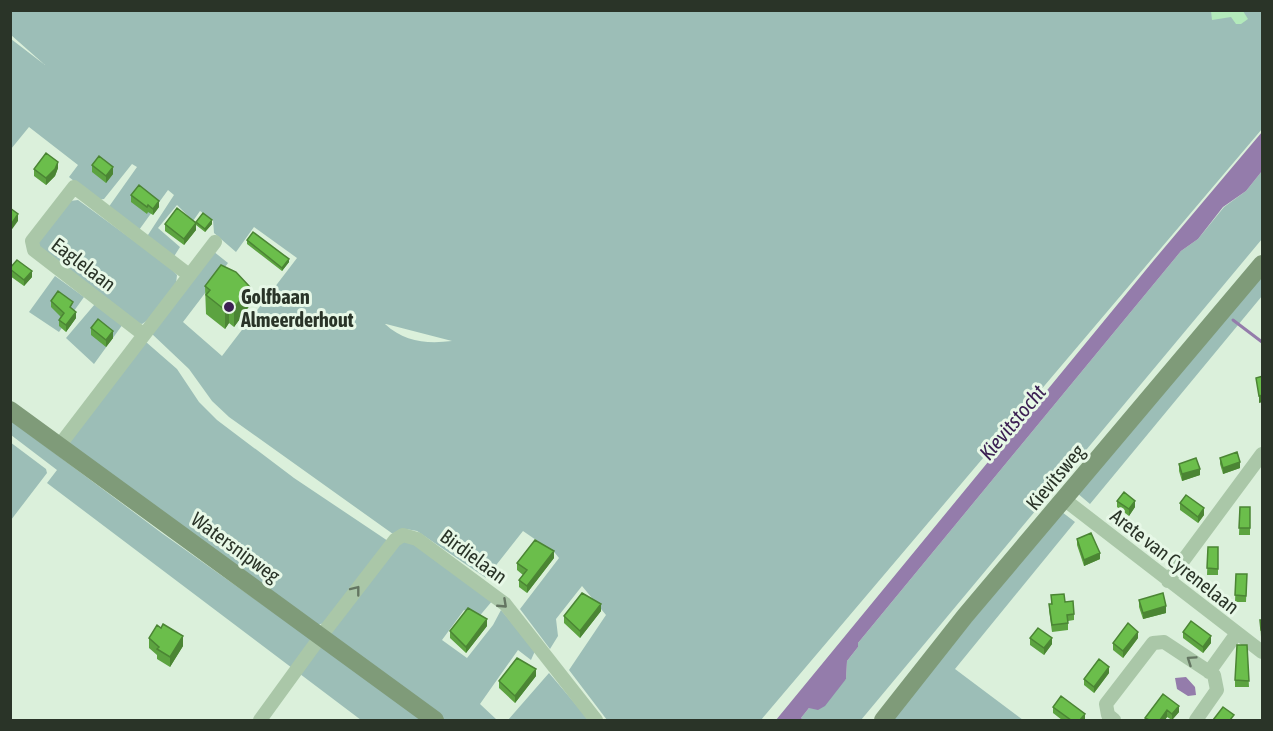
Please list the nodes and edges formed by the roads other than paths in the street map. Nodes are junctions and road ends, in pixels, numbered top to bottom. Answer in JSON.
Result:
{"nodes":[{"id":1,"x":215,"y":242,"type":"dead end"},
{"id":2,"x":1263,"y":264,"type":"edge"},
{"id":3,"x":189,"y":275,"type":"junction"},
{"id":4,"x":143,"y":334,"type":"junction"},
{"id":5,"x":10,"y":410,"type":"edge"},
{"id":6,"x":59,"y":446,"type":"junction"},
{"id":7,"x":1263,"y":454,"type":"edge"},
{"id":8,"x":1065,"y":500,"type":"junction"},
{"id":9,"x":1168,"y":581,"type":"junction"},
{"id":10,"x":1238,"y":633,"type":"junction"},
{"id":11,"x":321,"y":636,"type":"junction"},
{"id":12,"x":1263,"y":652,"type":"edge"},
{"id":13,"x":1209,"y":672,"type":"junction"},
{"id":14,"x":260,"y":720,"type":"edge"},
{"id":15,"x":435,"y":720,"type":"edge"},
{"id":16,"x":597,"y":720,"type":"edge"},
{"id":17,"x":883,"y":720,"type":"edge"},
{"id":18,"x":1114,"y":720,"type":"edge"},
{"id":19,"x":1196,"y":720,"type":"edge"}],
"edges":[{"from":1,"to":3,"type":"street"},
{"from":2,"to":8,"type":"street","name":"Kievitsweg"},
{"from":3,"to":4,"type":"street"},
{"from":3,"to":4,"type":"street","name":"Eaglelaan"},
{"from":4,"to":6,"type":"street"},
{"from":5,"to":6,"type":"street","name":"Watersnipweg"},
{"from":6,"to":11,"type":"street","name":"Watersnipweg"},
{"from":7,"to":9,"type":"street"},
{"from":8,"to":9,"type":"street","name":"Arete van Cyrenelaan"},
{"from":8,"to":17,"type":"street","name":"Kievitsweg"},
{"from":9,"to":10,"type":"street","name":"Arete van Cyrenelaan"},
{"from":10,"to":12,"type":"street","name":"Arete van Cyrenelaan"},
{"from":10,"to":13,"type":"street"},
{"from":11,"to":14,"type":"street"},
{"from":11,"to":15,"type":"street","name":"Watersnipweg"},
{"from":11,"to":16,"type":"street","name":"Birdielaan","one_way":true},
{"from":13,"to":18,"type":"street","one_way":true},
{"from":13,"to":19,"type":"street"}]}
